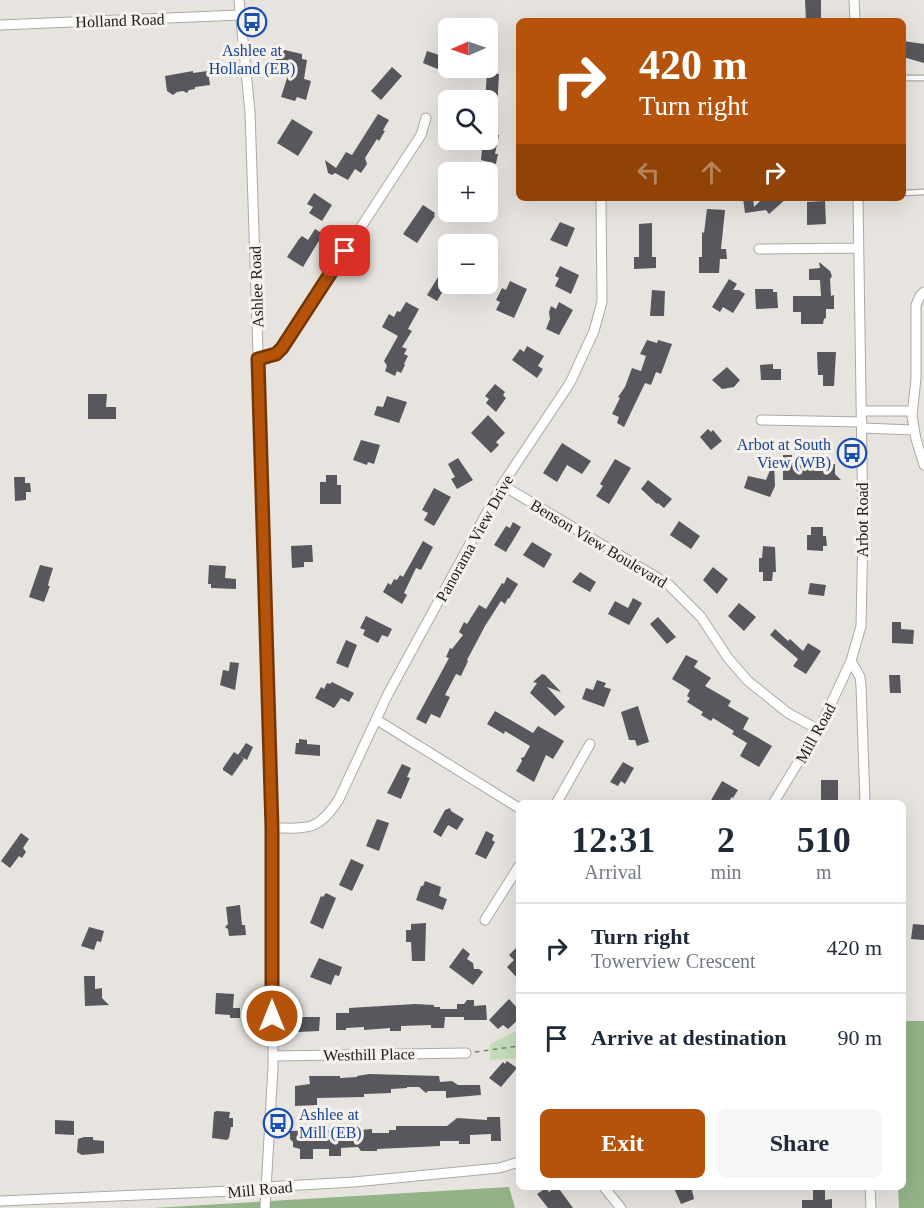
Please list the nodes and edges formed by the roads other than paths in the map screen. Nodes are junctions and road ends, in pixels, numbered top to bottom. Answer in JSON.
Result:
{"nodes":[{"id":1,"x":239,"y":0,"type":"edge"},
{"id":2,"x":854,"y":0,"type":"edge"},
{"id":3,"x":240,"y":15,"type":"junction"},
{"id":4,"x":855,"y":18,"type":"edge"},
{"id":5,"x":0,"y":25,"type":"edge"},
{"id":6,"x":906,"y":78,"type":"edge"},
{"id":7,"x":924,"y":78,"type":"edge"},
{"id":8,"x":426,"y":118,"type":"dead end"},
{"id":9,"x":924,"y":192,"type":"edge"},
{"id":10,"x":906,"y":193,"type":"edge"},
{"id":11,"x":601,"y":201,"type":"edge"},
{"id":12,"x":858,"y":201,"type":"edge"},
{"id":13,"x":858,"y":248,"type":"junction"},
{"id":14,"x":759,"y":249,"type":"dead end"},
{"id":15,"x":924,"y":292,"type":"edge"},
{"id":16,"x":258,"y":359,"type":"junction"},
{"id":17,"x":861,"y":411,"type":"junction"},
{"id":18,"x":912,"y":411,"type":"junction"},
{"id":19,"x":761,"y":420,"type":"dead end"},
{"id":20,"x":862,"y":425,"type":"junction"},
{"id":21,"x":914,"y":430,"type":"junction"},
{"id":22,"x":924,"y":465,"type":"edge"},
{"id":23,"x":502,"y":485,"type":"junction"},
{"id":24,"x":851,"y":661,"type":"junction"},
{"id":25,"x":377,"y":720,"type":"junction"},
{"id":26,"x":819,"y":730,"type":"junction"},
{"id":27,"x":590,"y":744,"type":"dead end"},
{"id":28,"x":558,"y":800,"type":"edge"},
{"id":29,"x":775,"y":800,"type":"edge"},
{"id":30,"x":865,"y":800,"type":"edge"},
{"id":31,"x":516,"y":806,"type":"edge"},
{"id":32,"x":272,"y":828,"type":"junction"},
{"id":33,"x":516,"y":871,"type":"edge"},
{"id":34,"x":485,"y":921,"type":"dead end"},
{"id":35,"x":466,"y":1053,"type":"road end"},
{"id":36,"x":273,"y":1056,"type":"junction"},
{"id":37,"x":516,"y":1163,"type":"edge"},
{"id":38,"x":265,"y":1187,"type":"junction"},
{"id":39,"x":606,"y":1190,"type":"edge"},
{"id":40,"x":870,"y":1190,"type":"edge"},
{"id":41,"x":0,"y":1201,"type":"edge"},
{"id":42,"x":265,"y":1208,"type":"edge"},
{"id":43,"x":621,"y":1208,"type":"edge"},
{"id":44,"x":871,"y":1208,"type":"edge"}],
"edges":[{"from":1,"to":3,"type":"street","name":"Ashlee Road"},
{"from":2,"to":4,"type":"street"},
{"from":3,"to":5,"type":"street","name":"Holland Road"},
{"from":3,"to":16,"type":"street","name":"Ashlee Road"},
{"from":6,"to":7,"type":"lane"},
{"from":8,"to":16,"type":"street"},
{"from":9,"to":10,"type":"lane"},
{"from":11,"to":23,"type":"street","name":"Panorama View Drive"},
{"from":12,"to":13,"type":"street","name":"Arbot Road"},
{"from":13,"to":14,"type":"street"},
{"from":13,"to":17,"type":"street","name":"Arbot Road"},
{"from":15,"to":18,"type":"street"},
{"from":16,"to":32,"type":"street","name":"Ashlee Road"},
{"from":17,"to":18,"type":"street"},
{"from":17,"to":20,"type":"street","name":"Arbot Road"},
{"from":18,"to":21,"type":"street"},
{"from":19,"to":20,"type":"street"},
{"from":20,"to":21,"type":"street"},
{"from":20,"to":24,"type":"street","name":"Arbot Road"},
{"from":21,"to":22,"type":"street"},
{"from":23,"to":25,"type":"street","name":"Panorama View Drive"},
{"from":23,"to":26,"type":"street","name":"Benson View Boulevard"},
{"from":24,"to":26,"type":"street","name":"Mill Road"},
{"from":24,"to":30,"type":"street"},
{"from":25,"to":31,"type":"street"},
{"from":25,"to":32,"type":"street","name":"Panorama View Drive"},
{"from":26,"to":29,"type":"street","name":"Mill Road"},
{"from":27,"to":28,"type":"street"},
{"from":32,"to":36,"type":"street","name":"Ashlee Road"},
{"from":33,"to":34,"type":"street"},
{"from":35,"to":36,"type":"street","name":"Westhill Place"},
{"from":36,"to":38,"type":"street","name":"Ashlee Road"},
{"from":37,"to":38,"type":"street","name":"Mill Road"},
{"from":38,"to":41,"type":"street","name":"Mill Road"},
{"from":38,"to":42,"type":"street","name":"Ashlee Road"},
{"from":39,"to":43,"type":"street"},
{"from":40,"to":44,"type":"street"}]}
